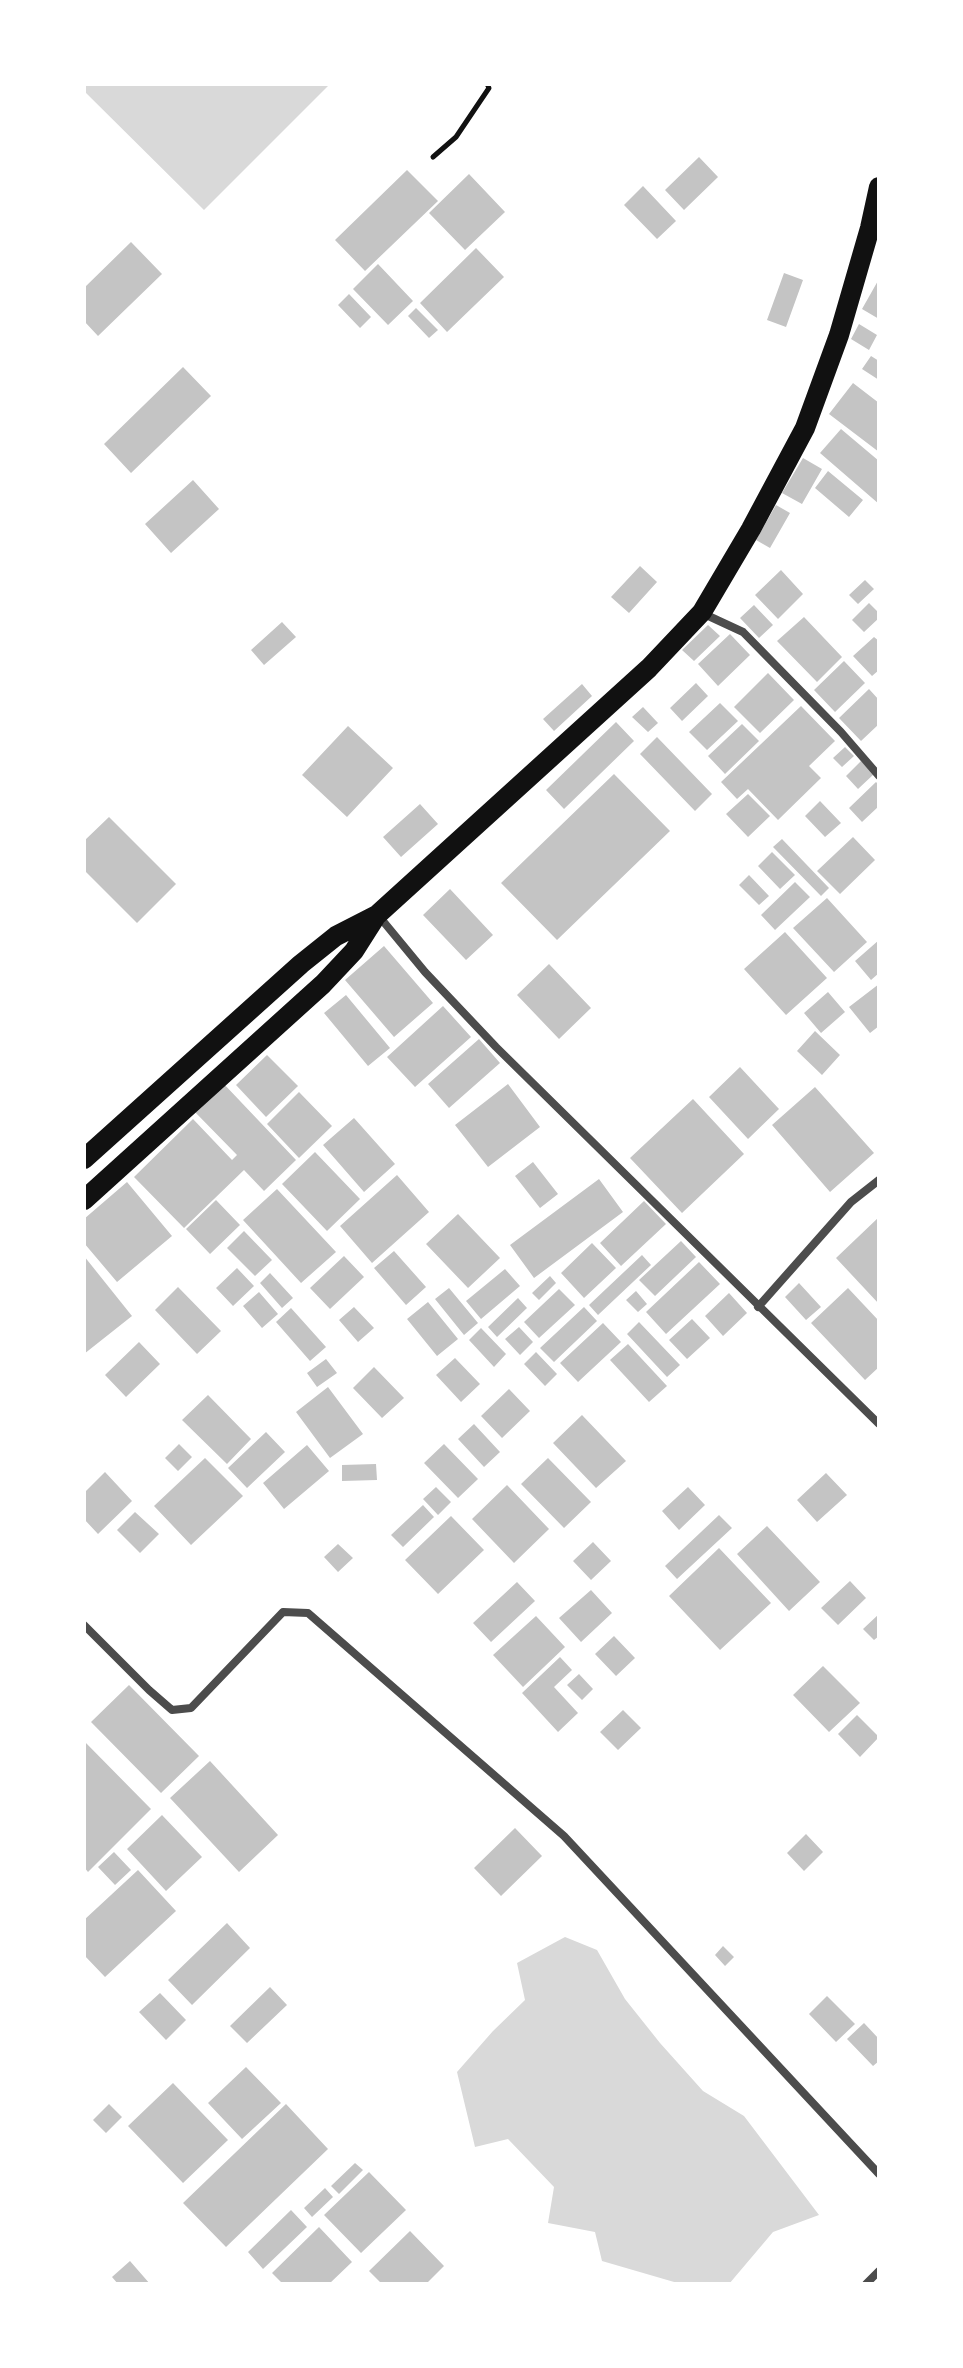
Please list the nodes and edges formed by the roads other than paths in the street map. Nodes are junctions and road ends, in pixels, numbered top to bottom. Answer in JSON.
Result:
{"nodes":[{"id":1,"x":879,"y":187,"type":"edge"},
{"id":2,"x":875,"y":228,"type":"edge"},
{"id":3,"x":702,"y":612,"type":"junction"},
{"id":4,"x":879,"y":776,"type":"edge"},
{"id":5,"x":377,"y":915,"type":"junction"},
{"id":6,"x":84,"y":1159,"type":"edge"},
{"id":7,"x":879,"y":1180,"type":"edge"},
{"id":8,"x":84,"y":1200,"type":"edge"},
{"id":9,"x":758,"y":1307,"type":"junction"},
{"id":10,"x":879,"y":1424,"type":"edge"},
{"id":11,"x":84,"y":1625,"type":"edge"},
{"id":12,"x":879,"y":2174,"type":"edge"},
{"id":13,"x":879,"y":2271,"type":"edge"},
{"id":14,"x":866,"y":2284,"type":"edge"}],
"edges":[{"from":1,"to":2,"type":"main road"},
{"from":2,"to":3,"type":"main road"},
{"from":3,"to":4,"type":"street"},
{"from":3,"to":5,"type":"main road"},
{"from":5,"to":6,"type":"main road"},
{"from":5,"to":8,"type":"main road"},
{"from":5,"to":9,"type":"street"},
{"from":7,"to":9,"type":"street"},
{"from":9,"to":10,"type":"street"},
{"from":11,"to":12,"type":"street"},
{"from":13,"to":14,"type":"street"}]}
